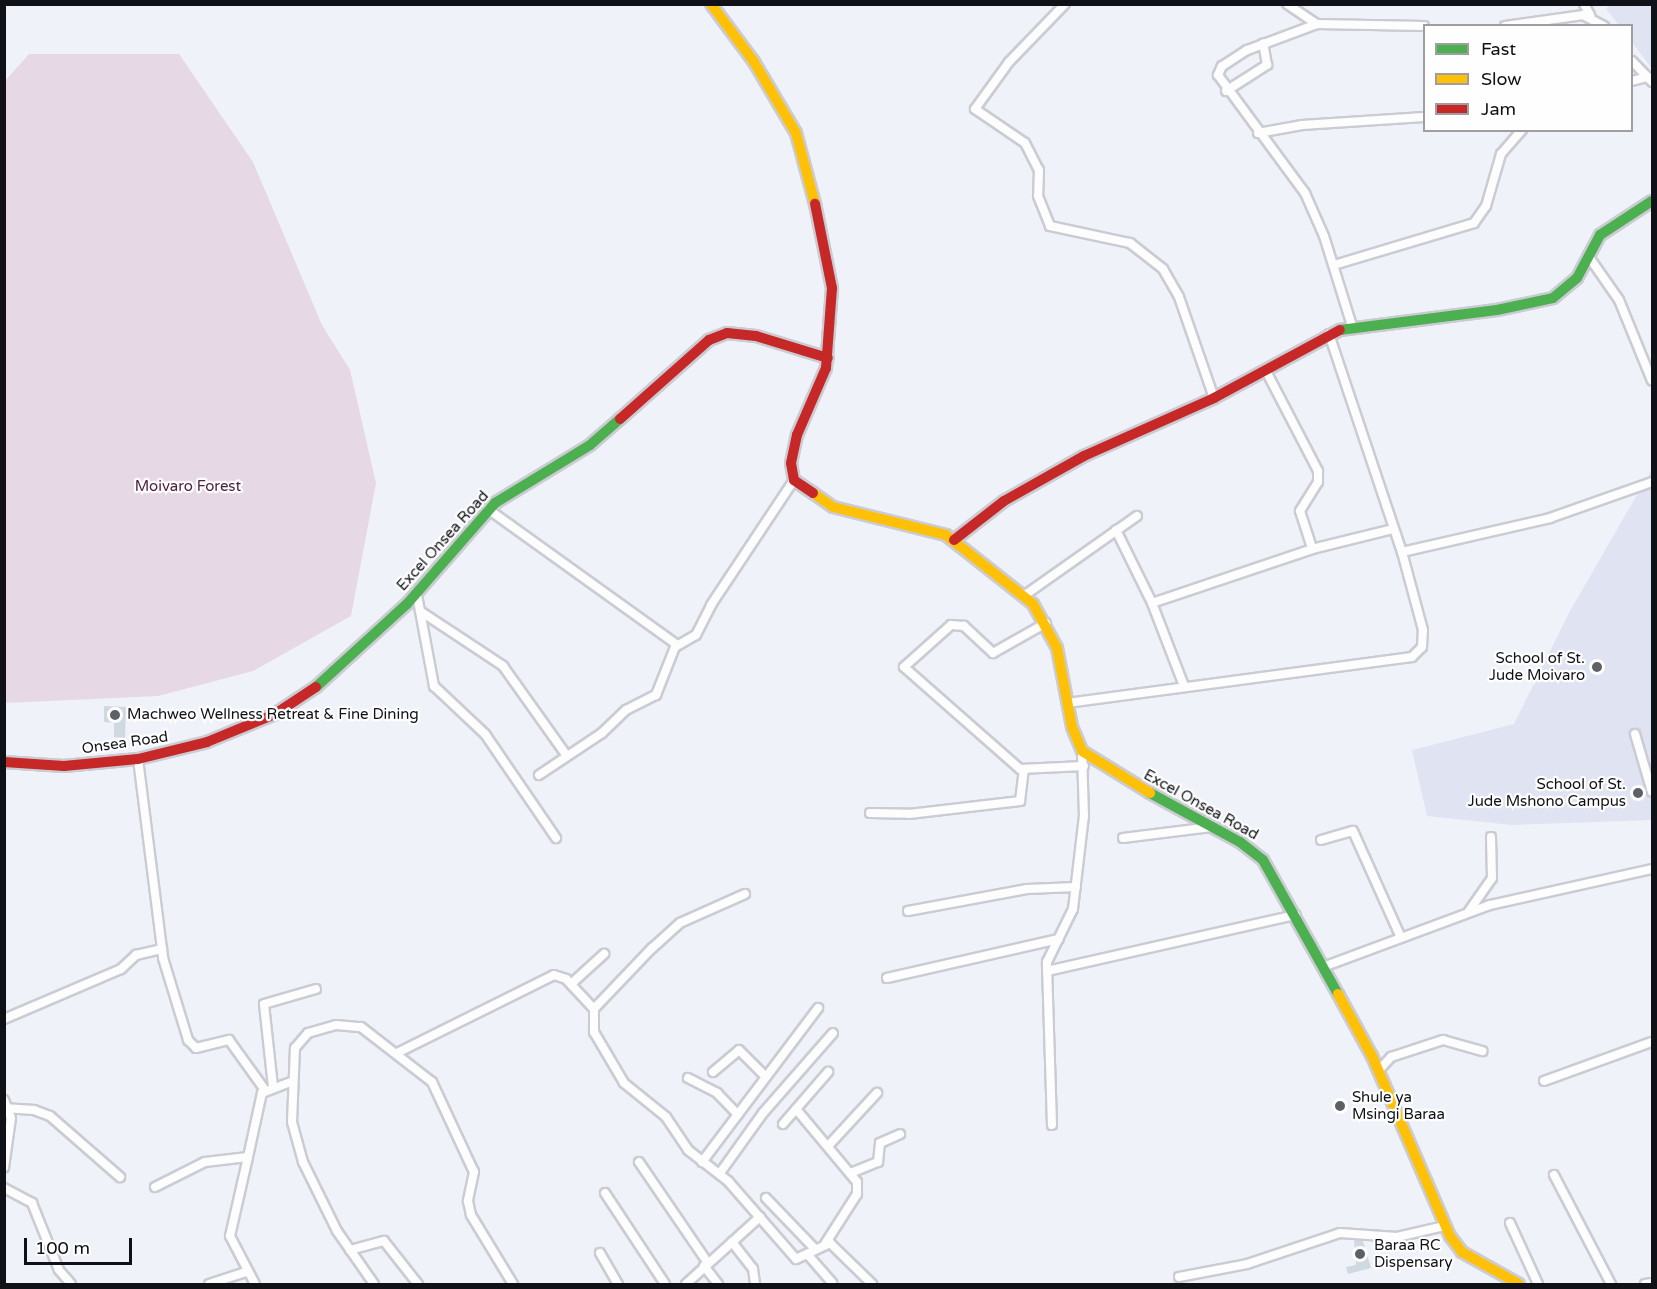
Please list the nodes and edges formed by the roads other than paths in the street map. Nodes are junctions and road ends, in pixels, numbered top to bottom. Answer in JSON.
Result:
{"nodes":[{"id":1,"x":711,"y":4,"type":"edge"},
{"id":2,"x":1065,"y":4,"type":"edge"},
{"id":3,"x":1287,"y":4,"type":"edge"},
{"id":4,"x":1584,"y":4,"type":"edge"},
{"id":5,"x":1590,"y":15,"type":"junction"},
{"id":6,"x":1317,"y":24,"type":"junction"},
{"id":7,"x":1520,"y":24,"type":"edge"},
{"id":8,"x":1601,"y":24,"type":"edge"},
{"id":9,"x":1423,"y":26,"type":"edge"},
{"id":10,"x":1263,"y":43,"type":"junction"},
{"id":11,"x":1633,"y":62,"type":"edge"},
{"id":12,"x":1650,"y":80,"type":"edge"},
{"id":13,"x":1633,"y":81,"type":"edge"},
{"id":14,"x":1226,"y":91,"type":"junction"},
{"id":15,"x":1423,"y":117,"type":"edge"},
{"id":16,"x":1520,"y":132,"type":"edge"},
{"id":17,"x":1258,"y":133,"type":"junction"},
{"id":18,"x":1653,"y":201,"type":"edge"},
{"id":19,"x":1589,"y":257,"type":"junction"},
{"id":20,"x":1334,"y":265,"type":"junction"},
{"id":21,"x":1352,"y":326,"type":"junction"},
{"id":22,"x":1329,"y":334,"type":"junction"},
{"id":23,"x":828,"y":358,"type":"junction"},
{"id":24,"x":1266,"y":371,"type":"junction"},
{"id":25,"x":1653,"y":381,"type":"edge"},
{"id":26,"x":1214,"y":398,"type":"junction"},
{"id":27,"x":794,"y":480,"type":"junction"},
{"id":28,"x":1653,"y":482,"type":"edge"},
{"id":29,"x":488,"y":509,"type":"junction"},
{"id":30,"x":1137,"y":516,"type":"dead end"},
{"id":31,"x":1393,"y":529,"type":"junction"},
{"id":32,"x":1116,"y":530,"type":"junction"},
{"id":33,"x":954,"y":540,"type":"junction"},
{"id":34,"x":1312,"y":549,"type":"junction"},
{"id":35,"x":1402,"y":552,"type":"junction"},
{"id":36,"x":417,"y":595,"type":"junction"},
{"id":37,"x":1025,"y":595,"type":"junction"},
{"id":38,"x":1152,"y":603,"type":"junction"},
{"id":39,"x":420,"y":611,"type":"junction"},
{"id":40,"x":1046,"y":623,"type":"junction"},
{"id":41,"x":677,"y":645,"type":"junction"},
{"id":42,"x":1184,"y":686,"type":"junction"},
{"id":43,"x":1067,"y":703,"type":"junction"},
{"id":44,"x":245,"y":728,"type":"joint"},
{"id":45,"x":1635,"y":734,"type":"dead end"},
{"id":46,"x":1082,"y":751,"type":"junction"},
{"id":47,"x":567,"y":756,"type":"junction"},
{"id":48,"x":138,"y":759,"type":"junction"},
{"id":49,"x":4,"y":762,"type":"edge"},
{"id":50,"x":1084,"y":766,"type":"junction"},
{"id":51,"x":1024,"y":770,"type":"junction"},
{"id":52,"x":539,"y":775,"type":"dead end"},
{"id":53,"x":1653,"y":792,"type":"edge"},
{"id":54,"x":870,"y":813,"type":"dead end"},
{"id":55,"x":1212,"y":827,"type":"junction"},
{"id":56,"x":1491,"y":837,"type":"dead end"},
{"id":57,"x":556,"y":838,"type":"dead end"},
{"id":58,"x":1124,"y":838,"type":"dead end"},
{"id":59,"x":1321,"y":840,"type":"dead end"},
{"id":60,"x":1653,"y":869,"type":"edge"},
{"id":61,"x":1076,"y":887,"type":"junction"},
{"id":62,"x":745,"y":894,"type":"dead end"},
{"id":63,"x":908,"y":911,"type":"dead end"},
{"id":64,"x":1468,"y":912,"type":"junction"},
{"id":65,"x":1296,"y":915,"type":"junction"},
{"id":66,"x":1401,"y":938,"type":"junction"},
{"id":67,"x":1059,"y":939,"type":"junction"},
{"id":68,"x":162,"y":949,"type":"junction"},
{"id":69,"x":604,"y":954,"type":"dead end"},
{"id":70,"x":1323,"y":967,"type":"junction"},
{"id":71,"x":1047,"y":971,"type":"junction"},
{"id":72,"x":887,"y":978,"type":"dead end"},
{"id":73,"x":571,"y":984,"type":"junction"},
{"id":74,"x":316,"y":989,"type":"dead end"},
{"id":75,"x":818,"y":1008,"type":"dead end"},
{"id":76,"x":594,"y":1009,"type":"junction"},
{"id":77,"x":4,"y":1019,"type":"edge"},
{"id":78,"x":833,"y":1033,"type":"dead end"},
{"id":79,"x":1653,"y":1042,"type":"edge"},
{"id":80,"x":1482,"y":1050,"type":"dead end"},
{"id":81,"x":397,"y":1053,"type":"junction"},
{"id":82,"x":1379,"y":1070,"type":"junction"},
{"id":83,"x":713,"y":1072,"type":"dead end"},
{"id":84,"x":828,"y":1072,"type":"dead end"},
{"id":85,"x":766,"y":1077,"type":"junction"},
{"id":86,"x":688,"y":1078,"type":"dead end"},
{"id":87,"x":1544,"y":1081,"type":"dead end"},
{"id":88,"x":291,"y":1082,"type":"junction"},
{"id":89,"x":269,"y":1088,"type":"junction"},
{"id":90,"x":877,"y":1093,"type":"dead end"},
{"id":91,"x":4,"y":1100,"type":"edge"},
{"id":92,"x":7,"y":1108,"type":"edge"},
{"id":93,"x":796,"y":1109,"type":"junction"},
{"id":94,"x":738,"y":1114,"type":"junction"},
{"id":95,"x":783,"y":1124,"type":"dead end"},
{"id":96,"x":1052,"y":1125,"type":"dead end"},
{"id":97,"x":900,"y":1134,"type":"dead end"},
{"id":98,"x":829,"y":1146,"type":"junction"},
{"id":99,"x":5,"y":1154,"type":"edge"},
{"id":100,"x":248,"y":1157,"type":"junction"},
{"id":101,"x":639,"y":1162,"type":"dead end"},
{"id":102,"x":702,"y":1162,"type":"junction"},
{"id":103,"x":4,"y":1168,"type":"edge"},
{"id":104,"x":853,"y":1172,"type":"junction"},
{"id":105,"x":720,"y":1173,"type":"junction"},
{"id":106,"x":1554,"y":1175,"type":"dead end"},
{"id":107,"x":120,"y":1177,"type":"dead end"},
{"id":108,"x":155,"y":1187,"type":"dead end"},
{"id":109,"x":4,"y":1188,"type":"edge"},
{"id":110,"x":605,"y":1193,"type":"dead end"},
{"id":111,"x":766,"y":1198,"type":"dead end"},
{"id":112,"x":760,"y":1217,"type":"junction"},
{"id":113,"x":1509,"y":1223,"type":"dead end"},
{"id":114,"x":1444,"y":1226,"type":"junction"},
{"id":115,"x":732,"y":1242,"type":"junction"},
{"id":116,"x":825,"y":1244,"type":"junction"},
{"id":117,"x":350,"y":1250,"type":"junction"},
{"id":118,"x":811,"y":1252,"type":"junction"},
{"id":119,"x":600,"y":1253,"type":"dead end"},
{"id":120,"x":706,"y":1265,"type":"junction"},
{"id":121,"x":247,"y":1272,"type":"junction"},
{"id":122,"x":1179,"y":1277,"type":"dead end"},
{"id":123,"x":755,"y":1283,"type":"edge"},
{"id":124,"x":832,"y":1283,"type":"edge"},
{"id":125,"x":1653,"y":1283,"type":"edge"},
{"id":126,"x":68,"y":1284,"type":"edge"},
{"id":127,"x":210,"y":1284,"type":"edge"},
{"id":128,"x":255,"y":1284,"type":"edge"},
{"id":129,"x":374,"y":1284,"type":"edge"},
{"id":130,"x":417,"y":1284,"type":"edge"},
{"id":131,"x":513,"y":1284,"type":"edge"},
{"id":132,"x":618,"y":1284,"type":"edge"},
{"id":133,"x":664,"y":1284,"type":"edge"},
{"id":134,"x":686,"y":1284,"type":"edge"},
{"id":135,"x":718,"y":1284,"type":"edge"},
{"id":136,"x":872,"y":1284,"type":"edge"},
{"id":137,"x":1519,"y":1284,"type":"edge"},
{"id":138,"x":1538,"y":1284,"type":"edge"},
{"id":139,"x":1611,"y":1284,"type":"edge"},
{"id":140,"x":1645,"y":1284,"type":"edge"}],
"edges":[{"from":1,"to":23,"type":"street"},
{"from":2,"to":26,"type":"street"},
{"from":3,"to":6,"type":"street"},
{"from":4,"to":5,"type":"street"},
{"from":5,"to":7,"type":"street"},
{"from":5,"to":8,"type":"street"},
{"from":6,"to":9,"type":"street"},
{"from":6,"to":10,"type":"street"},
{"from":10,"to":14,"type":"street"},
{"from":10,"to":14,"type":"street"},
{"from":11,"to":12,"type":"street"},
{"from":12,"to":13,"type":"street"},
{"from":14,"to":17,"type":"street"},
{"from":15,"to":17,"type":"street"},
{"from":16,"to":20,"type":"street"},
{"from":17,"to":20,"type":"street"},
{"from":18,"to":19,"type":"street"},
{"from":19,"to":21,"type":"street"},
{"from":19,"to":25,"type":"street"},
{"from":20,"to":21,"type":"street"},
{"from":21,"to":22,"type":"street"},
{"from":22,"to":24,"type":"street"},
{"from":22,"to":31,"type":"street"},
{"from":23,"to":27,"type":"street"},
{"from":23,"to":29,"type":"street","name":"Excel Onsea Road"},
{"from":24,"to":26,"type":"street"},
{"from":24,"to":34,"type":"street"},
{"from":26,"to":33,"type":"street"},
{"from":27,"to":33,"type":"street"},
{"from":27,"to":41,"type":"street"},
{"from":28,"to":35,"type":"street"},
{"from":29,"to":36,"type":"street","name":"Excel Onsea Road"},
{"from":29,"to":41,"type":"street"},
{"from":30,"to":32,"type":"street"},
{"from":31,"to":34,"type":"street"},
{"from":31,"to":35,"type":"street"},
{"from":32,"to":37,"type":"street"},
{"from":32,"to":38,"type":"street"},
{"from":33,"to":37,"type":"street"},
{"from":34,"to":38,"type":"street"},
{"from":35,"to":42,"type":"street"},
{"from":36,"to":39,"type":"street"},
{"from":36,"to":44,"type":"street","name":"Excel Onsea Road"},
{"from":37,"to":40,"type":"street"},
{"from":38,"to":42,"type":"street"},
{"from":39,"to":47,"type":"street"},
{"from":39,"to":57,"type":"street"},
{"from":40,"to":43,"type":"street"},
{"from":40,"to":51,"type":"street"},
{"from":41,"to":47,"type":"street"},
{"from":42,"to":43,"type":"street"},
{"from":43,"to":46,"type":"street"},
{"from":44,"to":48,"type":"street","name":"Onsea Road"},
{"from":45,"to":53,"type":"street"},
{"from":46,"to":50,"type":"street"},
{"from":46,"to":55,"type":"street","name":"Excel Onsea Road"},
{"from":47,"to":52,"type":"street"},
{"from":48,"to":49,"type":"street","name":"Onsea Road"},
{"from":48,"to":68,"type":"street"},
{"from":50,"to":51,"type":"street"},
{"from":50,"to":61,"type":"street"},
{"from":51,"to":54,"type":"street"},
{"from":55,"to":58,"type":"street"},
{"from":55,"to":65,"type":"street","name":"Excel Onsea Road"},
{"from":56,"to":64,"type":"street"},
{"from":59,"to":66,"type":"street"},
{"from":60,"to":64,"type":"street"},
{"from":61,"to":63,"type":"street"},
{"from":61,"to":67,"type":"street"},
{"from":62,"to":76,"type":"street"},
{"from":64,"to":66,"type":"street"},
{"from":65,"to":70,"type":"street","name":"Excel Onsea Road"},
{"from":65,"to":71,"type":"street"},
{"from":66,"to":70,"type":"street"},
{"from":67,"to":71,"type":"street"},
{"from":67,"to":72,"type":"street"},
{"from":68,"to":77,"type":"street"},
{"from":68,"to":89,"type":"street"},
{"from":69,"to":73,"type":"street"},
{"from":70,"to":82,"type":"street","name":"Excel Onsea Road"},
{"from":71,"to":96,"type":"street"},
{"from":73,"to":76,"type":"street"},
{"from":73,"to":81,"type":"street"},
{"from":74,"to":89,"type":"street"},
{"from":75,"to":85,"type":"street"},
{"from":76,"to":102,"type":"street"},
{"from":78,"to":105,"type":"street"},
{"from":79,"to":87,"type":"street"},
{"from":80,"to":82,"type":"street"},
{"from":81,"to":88,"type":"street"},
{"from":81,"to":131,"type":"street"},
{"from":82,"to":114,"type":"street","name":"Excel Onsea Road"},
{"from":83,"to":85,"type":"street"},
{"from":84,"to":93,"type":"street"},
{"from":85,"to":94,"type":"street"},
{"from":86,"to":94,"type":"street"},
{"from":88,"to":89,"type":"street"},
{"from":88,"to":117,"type":"street"},
{"from":89,"to":100,"type":"street"},
{"from":90,"to":98,"type":"street"},
{"from":91,"to":92,"type":"street"},
{"from":92,"to":99,"type":"street"},
{"from":92,"to":107,"type":"street"},
{"from":93,"to":95,"type":"street"},
{"from":93,"to":98,"type":"street"},
{"from":94,"to":102,"type":"street"},
{"from":97,"to":104,"type":"street"},
{"from":98,"to":104,"type":"street"},
{"from":99,"to":103,"type":"street"},
{"from":100,"to":108,"type":"street"},
{"from":100,"to":121,"type":"street"},
{"from":101,"to":120,"type":"street"},
{"from":102,"to":105,"type":"street"},
{"from":104,"to":116,"type":"street"},
{"from":105,"to":112,"type":"street"},
{"from":106,"to":139,"type":"street"},
{"from":109,"to":126,"type":"street"},
{"from":110,"to":133,"type":"street"},
{"from":111,"to":118,"type":"street"},
{"from":112,"to":115,"type":"street"},
{"from":112,"to":118,"type":"street"},
{"from":113,"to":138,"type":"street"},
{"from":114,"to":122,"type":"street"},
{"from":114,"to":137,"type":"street","name":"Excel Onsea Road"},
{"from":115,"to":120,"type":"street"},
{"from":115,"to":123,"type":"street"},
{"from":116,"to":118,"type":"street"},
{"from":116,"to":136,"type":"street"},
{"from":117,"to":129,"type":"street"},
{"from":117,"to":130,"type":"street"},
{"from":118,"to":124,"type":"street"},
{"from":119,"to":132,"type":"street"},
{"from":120,"to":134,"type":"street"},
{"from":120,"to":135,"type":"street"},
{"from":121,"to":127,"type":"street"},
{"from":121,"to":128,"type":"street"},
{"from":125,"to":140,"type":"street"}]}
